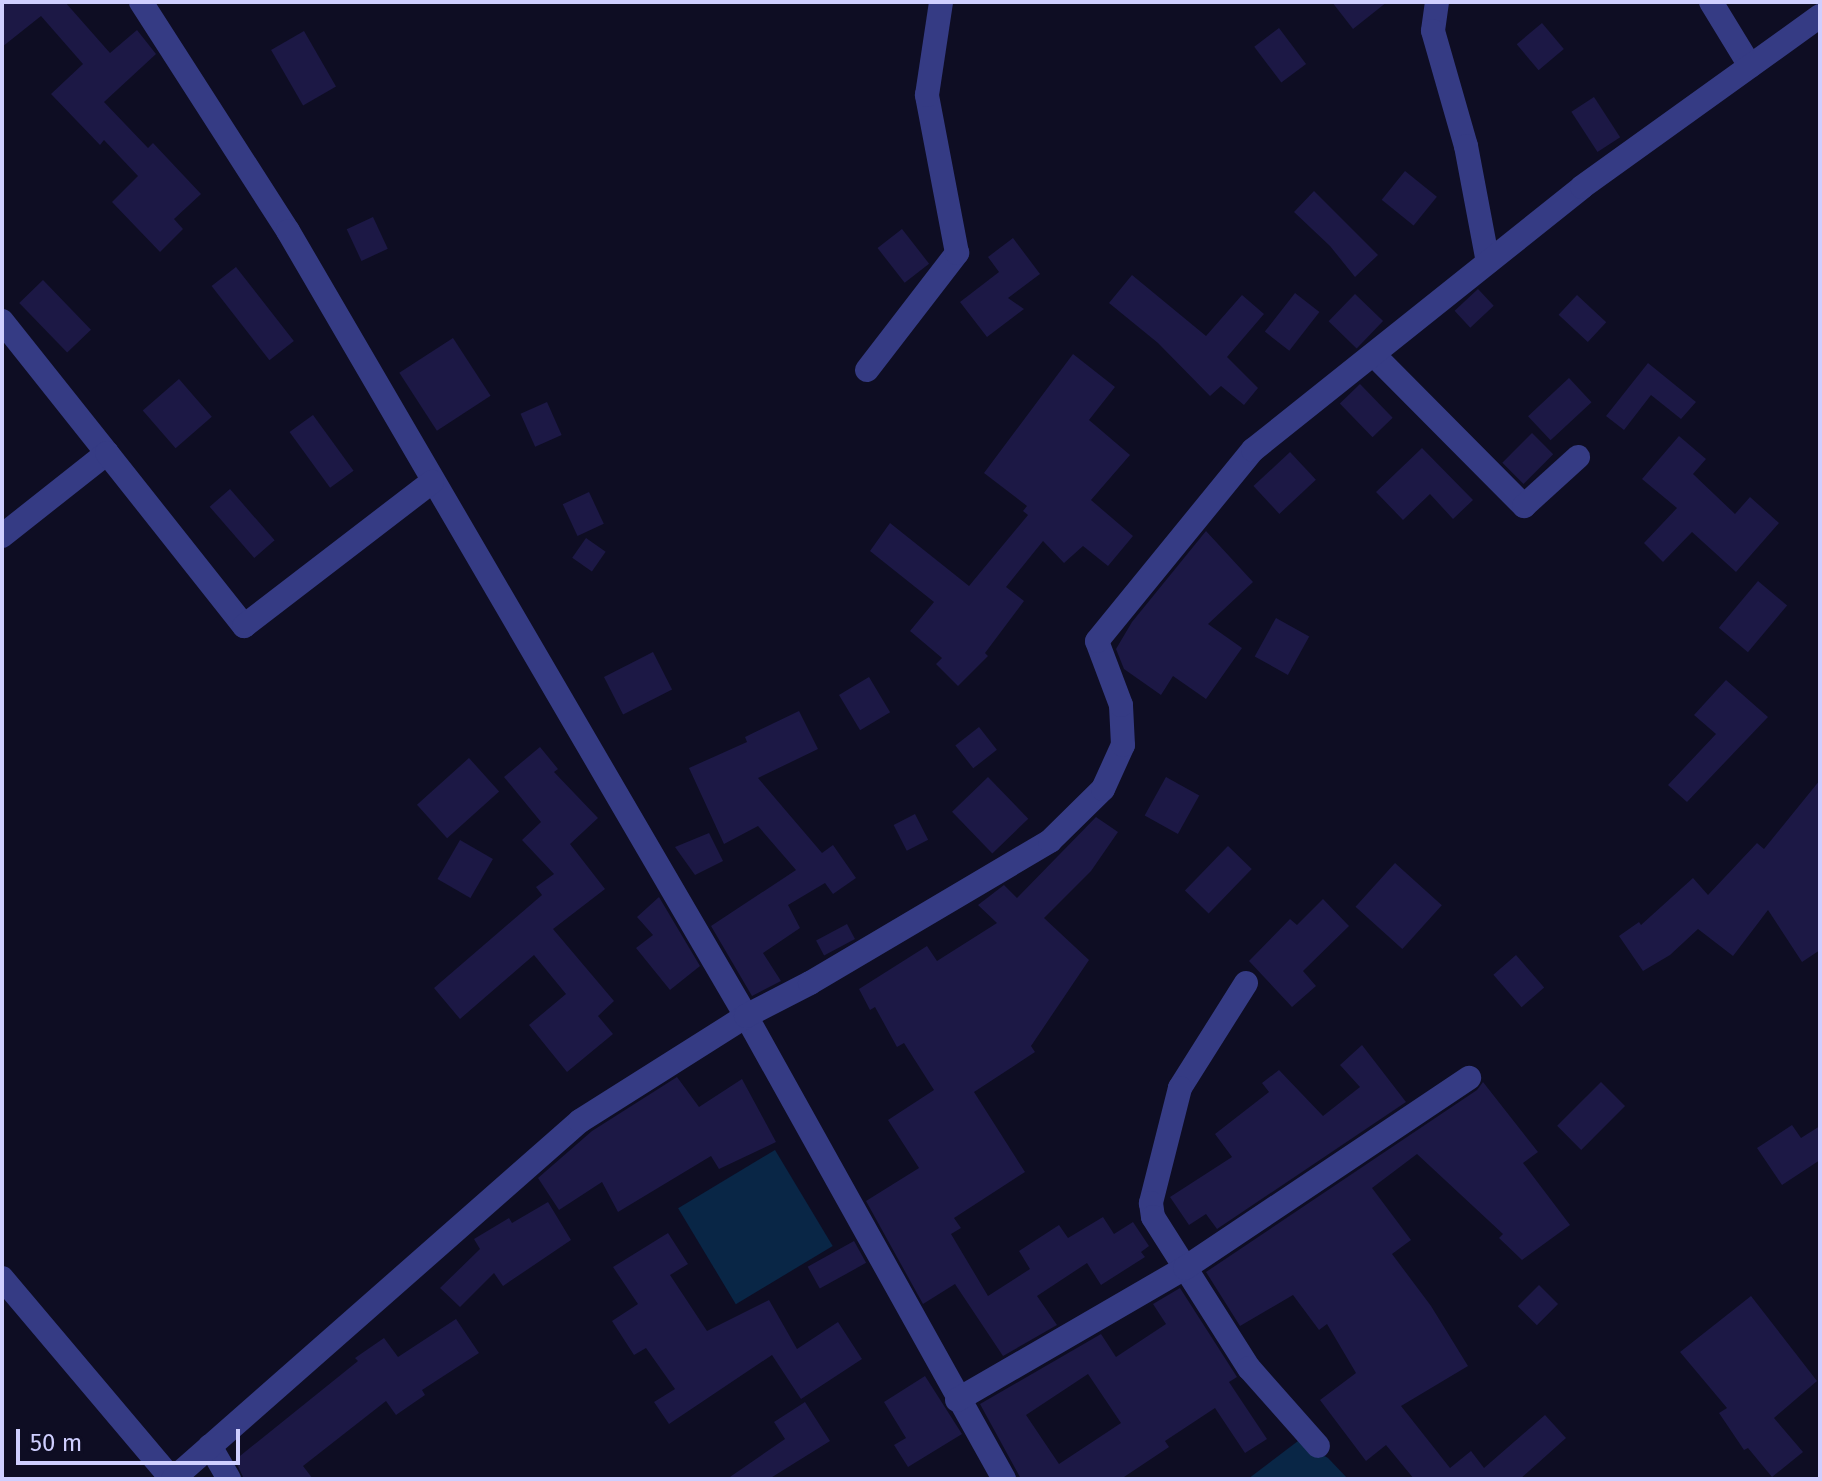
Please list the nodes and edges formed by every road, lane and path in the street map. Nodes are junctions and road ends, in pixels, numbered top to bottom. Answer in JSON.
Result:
{"nodes":[{"id":1,"x":141,"y":2,"type":"edge"},
{"id":2,"x":941,"y":2,"type":"edge"},
{"id":3,"x":1437,"y":2,"type":"edge"},
{"id":4,"x":1711,"y":2,"type":"edge"},
{"id":5,"x":1820,"y":16,"type":"edge"},
{"id":6,"x":1750,"y":66,"type":"junction"},
{"id":7,"x":1488,"y":262,"type":"junction"},
{"id":8,"x":2,"y":321,"type":"edge"},
{"id":9,"x":1374,"y":355,"type":"junction"},
{"id":10,"x":867,"y":370,"type":"dead end"},
{"id":11,"x":107,"y":453,"type":"junction"},
{"id":12,"x":1578,"y":457,"type":"dead end"},
{"id":13,"x":432,"y":482,"type":"junction"},
{"id":14,"x":2,"y":536,"type":"edge"},
{"id":15,"x":1246,"y":983,"type":"dead end"},
{"id":16,"x":746,"y":1016,"type":"junction"},
{"id":17,"x":1469,"y":1078,"type":"dead end"},
{"id":18,"x":1185,"y":1268,"type":"junction"},
{"id":19,"x":2,"y":1278,"type":"edge"},
{"id":20,"x":957,"y":1400,"type":"junction"},
{"id":21,"x":210,"y":1446,"type":"junction"},
{"id":22,"x":1318,"y":1446,"type":"dead end"},
{"id":23,"x":173,"y":1479,"type":"edge"},
{"id":24,"x":229,"y":1479,"type":"edge"},
{"id":25,"x":1004,"y":1479,"type":"edge"}],
"edges":[{"from":1,"to":13,"type":"street"},
{"from":2,"to":10,"type":"street"},
{"from":3,"to":7,"type":"street"},
{"from":4,"to":6,"type":"street"},
{"from":5,"to":6,"type":"street"},
{"from":6,"to":7,"type":"street"},
{"from":7,"to":9,"type":"street"},
{"from":8,"to":11,"type":"street"},
{"from":9,"to":12,"type":"street"},
{"from":9,"to":16,"type":"street"},
{"from":11,"to":13,"type":"street"},
{"from":11,"to":14,"type":"street"},
{"from":13,"to":16,"type":"street"},
{"from":15,"to":18,"type":"street"},
{"from":16,"to":20,"type":"street"},
{"from":16,"to":21,"type":"street"},
{"from":17,"to":18,"type":"street"},
{"from":18,"to":20,"type":"street"},
{"from":18,"to":22,"type":"street"},
{"from":19,"to":23,"type":"street"},
{"from":20,"to":25,"type":"street"},
{"from":21,"to":23,"type":"street"},
{"from":21,"to":24,"type":"street"}]}
